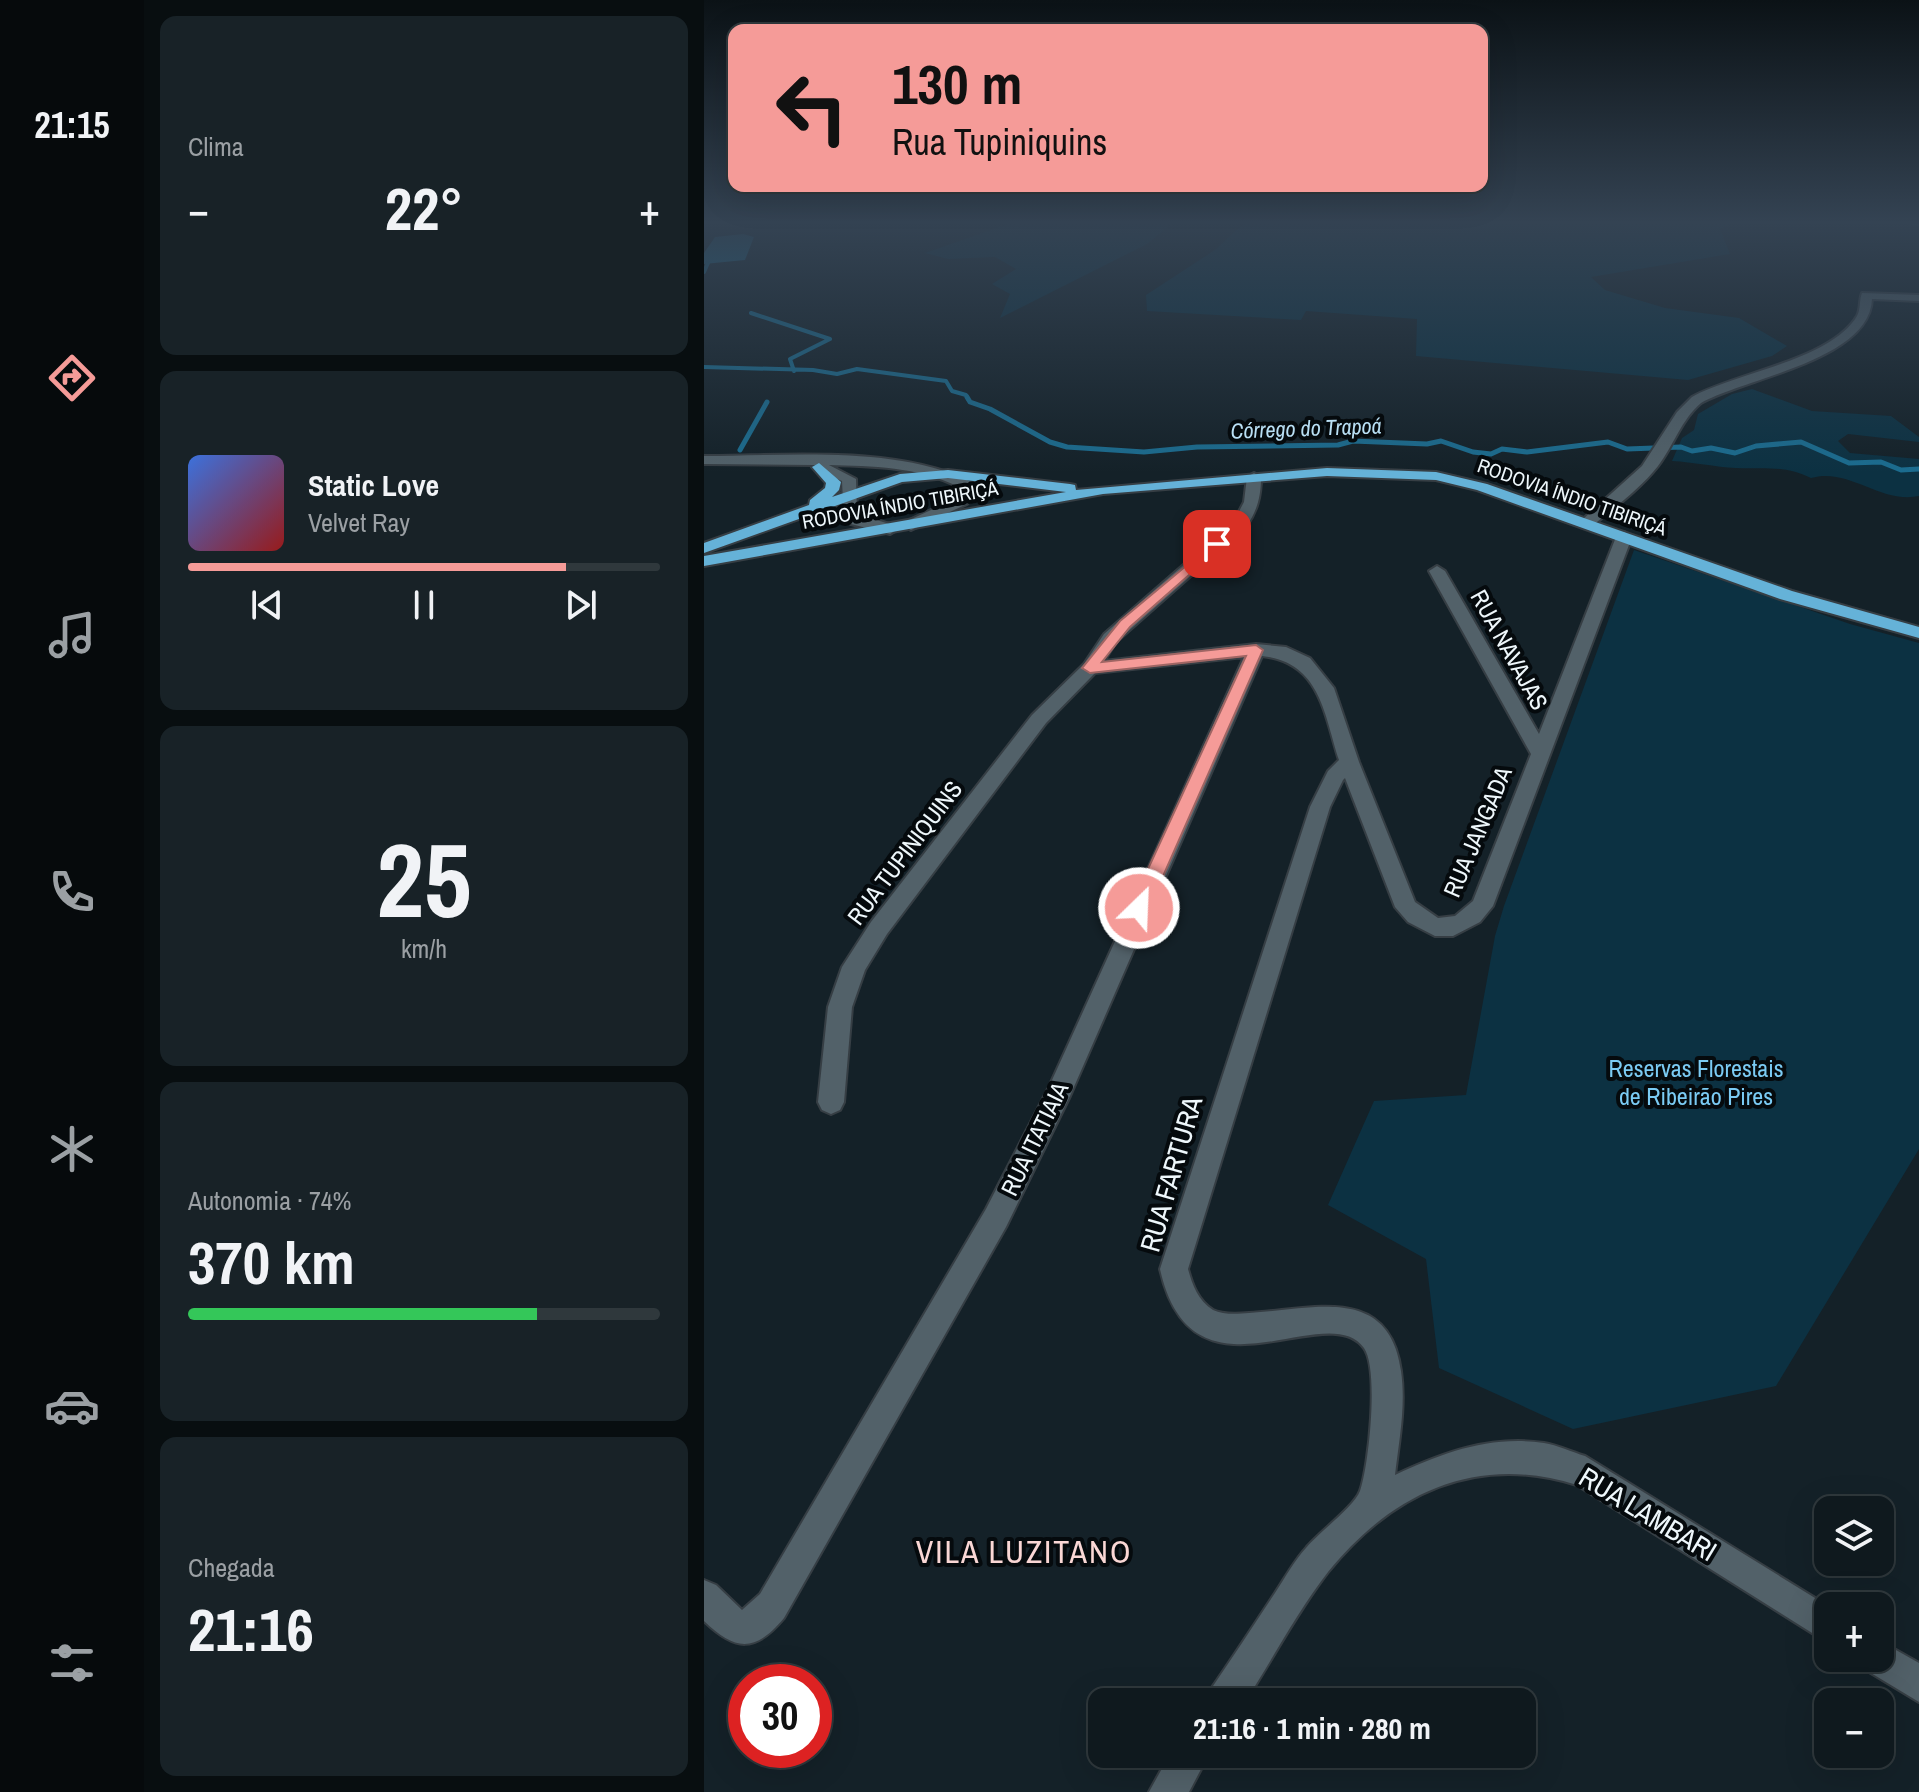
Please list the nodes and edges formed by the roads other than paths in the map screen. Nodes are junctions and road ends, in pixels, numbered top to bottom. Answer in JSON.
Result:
{"nodes":[{"id":1,"x":1867,"y":306,"type":"edge"},
{"id":2,"x":704,"y":460,"type":"edge"},
{"id":3,"x":792,"y":461,"type":"junction"},
{"id":4,"x":819,"y":467,"type":"junction"},
{"id":5,"x":948,"y":474,"type":"junction"},
{"id":6,"x":1254,"y":477,"type":"junction"},
{"id":7,"x":1103,"y":490,"type":"junction"},
{"id":8,"x":850,"y":494,"type":"junction"},
{"id":9,"x":792,"y":517,"type":"junction"},
{"id":10,"x":1587,"y":523,"type":"junction"},
{"id":11,"x":911,"y":525,"type":"junction"},
{"id":12,"x":890,"y":529,"type":"junction"},
{"id":13,"x":1624,"y":537,"type":"junction"},
{"id":14,"x":704,"y":548,"type":"edge"},
{"id":15,"x":704,"y":561,"type":"edge"},
{"id":16,"x":1437,"y":571,"type":"dead end"},
{"id":17,"x":1919,"y":633,"type":"edge"},
{"id":18,"x":1256,"y":650,"type":"junction"},
{"id":19,"x":1090,"y":668,"type":"junction"},
{"id":20,"x":1539,"y":752,"type":"junction"},
{"id":21,"x":1349,"y":762,"type":"junction"},
{"id":22,"x":831,"y":1102,"type":"dead end"},
{"id":23,"x":1375,"y":1501,"type":"junction"},
{"id":24,"x":704,"y":1597,"type":"edge"},
{"id":25,"x":1814,"y":1617,"type":"edge"},
{"id":26,"x":1894,"y":1668,"type":"edge"},
{"id":27,"x":1919,"y":1684,"type":"edge"},
{"id":28,"x":1233,"y":1688,"type":"edge"},
{"id":29,"x":1183,"y":1768,"type":"edge"},
{"id":30,"x":1168,"y":1792,"type":"edge"}],
"edges":[{"from":1,"to":10,"type":"street"},
{"from":2,"to":3,"type":"street"},
{"from":3,"to":4,"type":"street"},
{"from":3,"to":5,"type":"street"},
{"from":4,"to":8,"type":"street"},
{"from":4,"to":9,"type":"highway"},
{"from":5,"to":7,"type":"highway","name":"RODOVIA ÍNDIO TIBIRIÇÁ"},
{"from":5,"to":8,"type":"highway","name":"RODOVIA ÍNDIO TIBIRIÇÁ"},
{"from":5,"to":11,"type":"street"},
{"from":6,"to":7,"type":"highway","name":"RODOVIA ÍNDIO TIBIRIÇÁ"},
{"from":6,"to":10,"type":"highway","name":"RODOVIA ÍNDIO TIBIRIÇÁ"},
{"from":6,"to":19,"type":"street","name":"RUA TUPINIQUINS"},
{"from":7,"to":11,"type":"highway","name":"RODOVIA ÍNDIO TIBIRIÇÁ"},
{"from":8,"to":9,"type":"highway","name":"RODOVIA ÍNDIO TIBIRIÇÁ"},
{"from":8,"to":12,"type":"street"},
{"from":9,"to":14,"type":"highway","name":"RODOVIA ÍNDIO TIBIRIÇÁ"},
{"from":10,"to":13,"type":"highway","name":"RODOVIA ÍNDIO TIBIRIÇÁ"},
{"from":11,"to":12,"type":"highway","name":"RODOVIA ÍNDIO TIBIRIÇÁ"},
{"from":12,"to":15,"type":"highway","name":"RODOVIA ÍNDIO TIBIRIÇÁ"},
{"from":13,"to":17,"type":"highway","name":"RODOVIA ÍNDIO TIBIRIÇÁ"},
{"from":13,"to":20,"type":"street","name":"RUA JANGADA"},
{"from":16,"to":20,"type":"street","name":"RUA NAVAJAS"},
{"from":18,"to":19,"type":"street"},
{"from":18,"to":21,"type":"street","name":"RUA JANGADA"},
{"from":18,"to":24,"type":"street","name":"RUA ITATIAIA"},
{"from":19,"to":22,"type":"street","name":"RUA TUPINIQUINS"},
{"from":20,"to":21,"type":"street","name":"RUA JANGADA"},
{"from":21,"to":23,"type":"street","name":"RUA FARTURA"},
{"from":23,"to":25,"type":"street","name":"RUA LAMBARI"},
{"from":23,"to":28,"type":"street","name":"RUA LAMBARI"},
{"from":26,"to":27,"type":"street"},
{"from":29,"to":30,"type":"street"}]}
